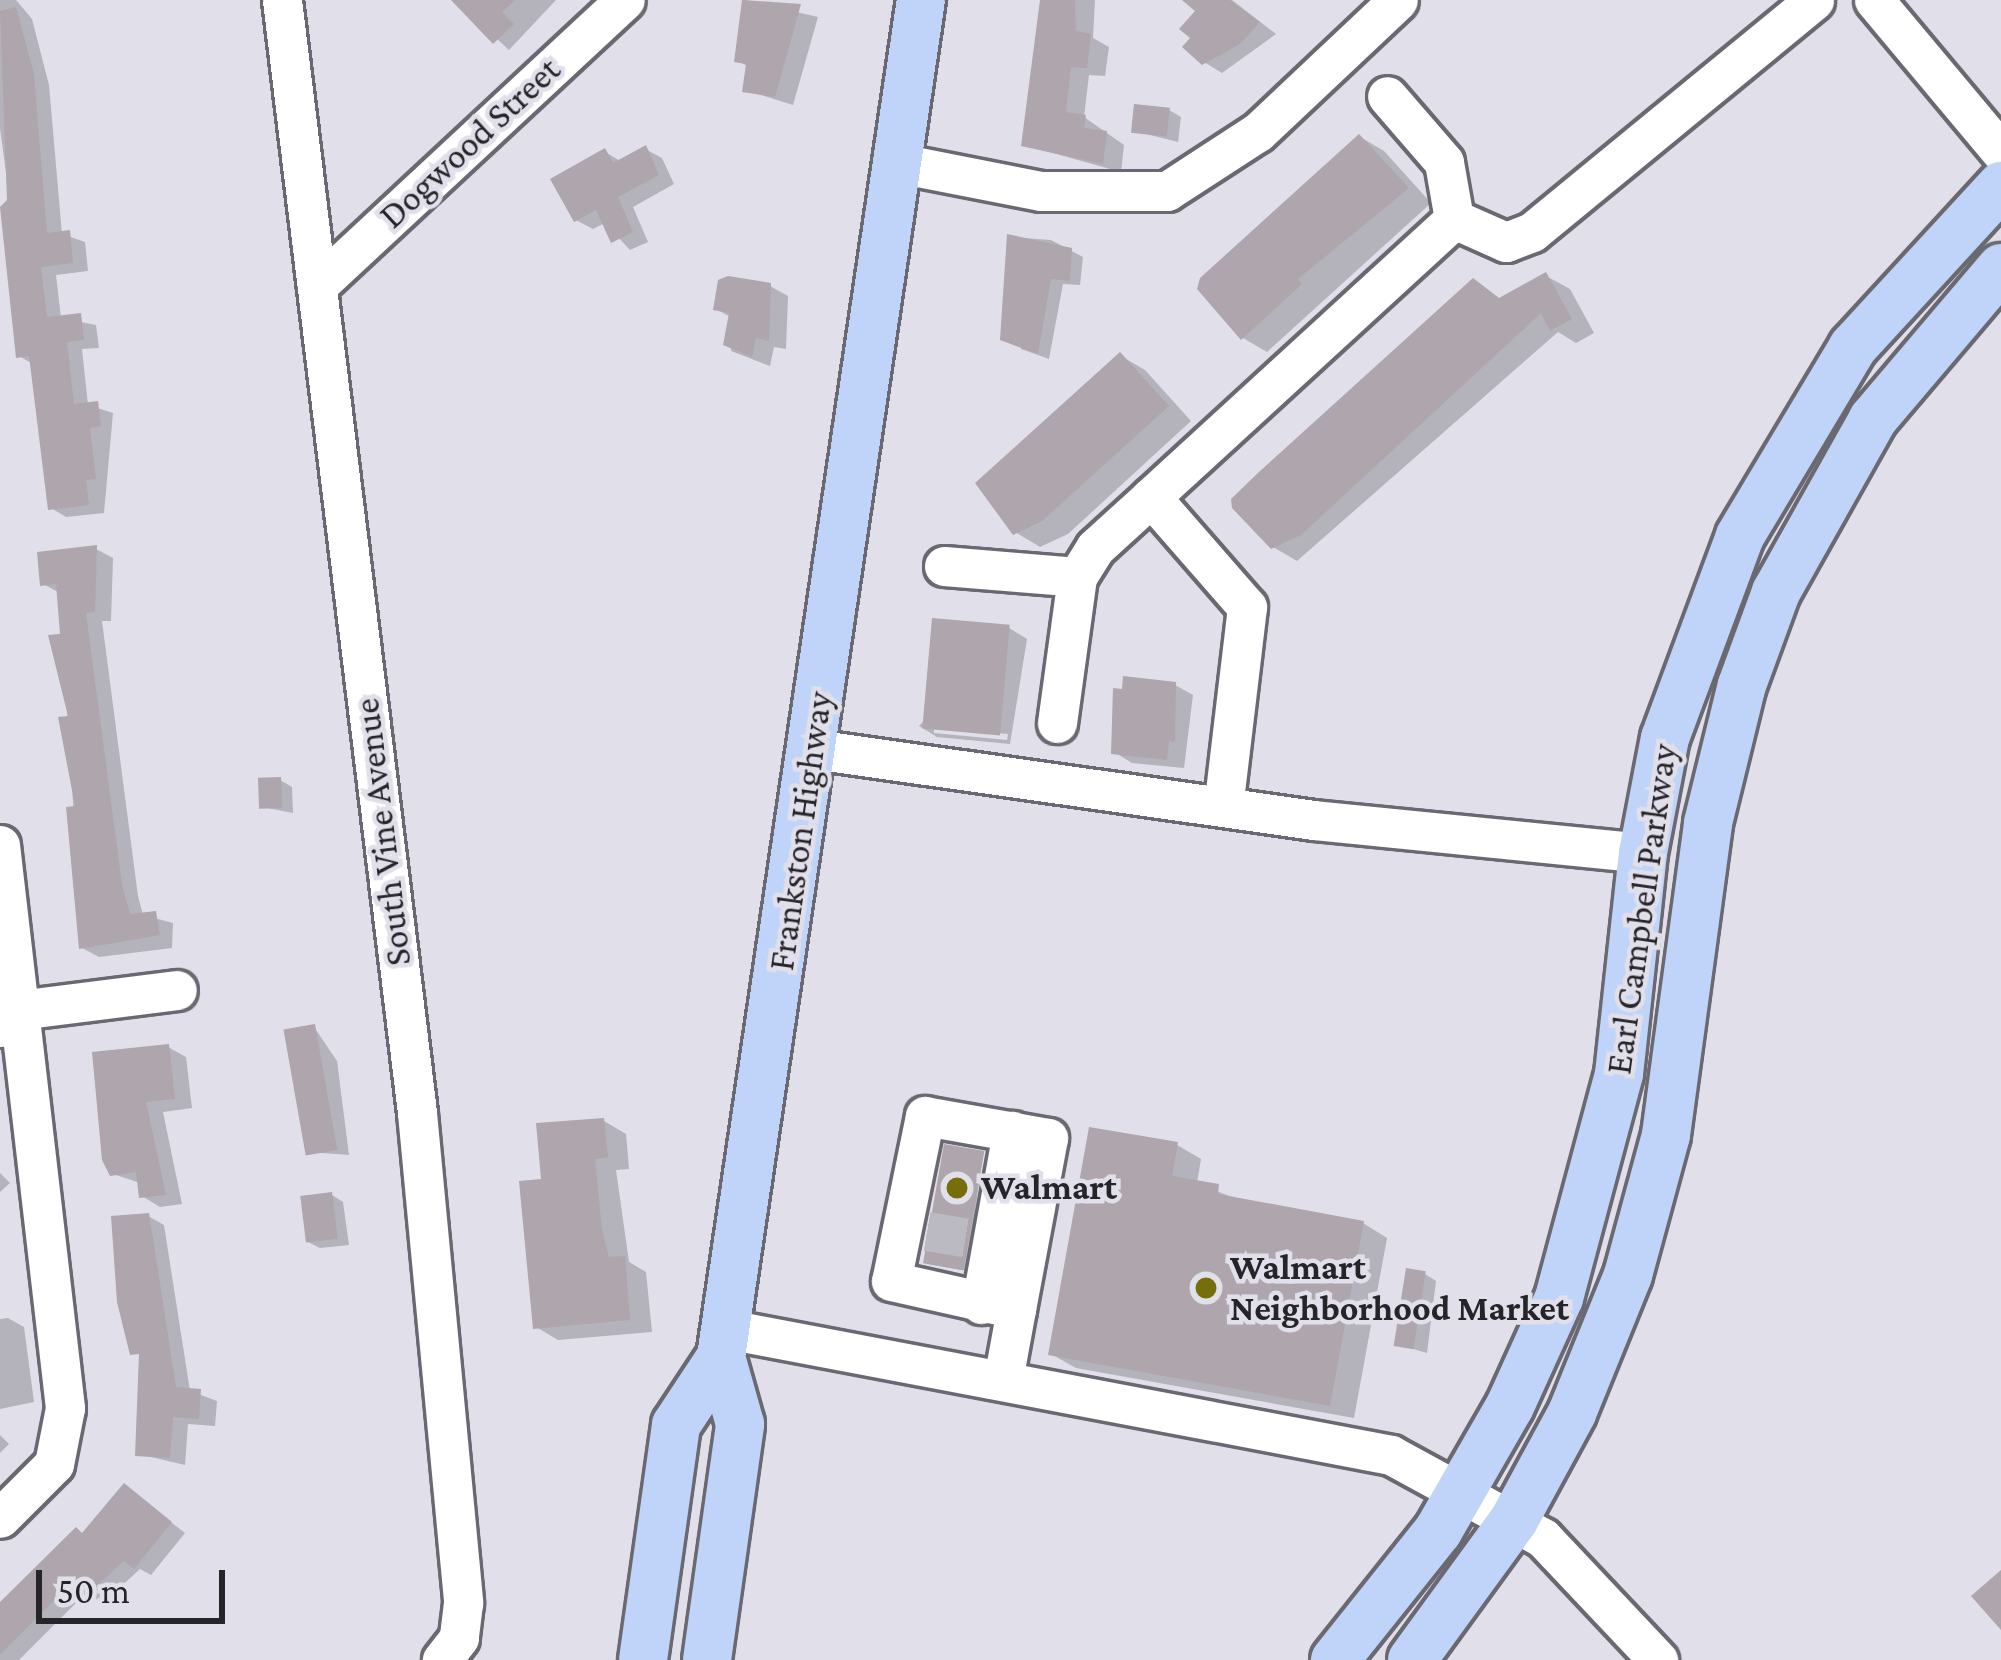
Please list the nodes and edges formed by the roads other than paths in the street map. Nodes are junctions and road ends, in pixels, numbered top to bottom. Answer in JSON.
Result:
{"nodes":[{"id":1,"x":282,"y":0,"type":"edge"},
{"id":2,"x":625,"y":0,"type":"edge"},
{"id":3,"x":921,"y":0,"type":"edge"},
{"id":4,"x":1398,"y":0,"type":"edge"},
{"id":5,"x":1814,"y":0,"type":"edge"},
{"id":6,"x":1874,"y":0,"type":"edge"},
{"id":7,"x":1387,"y":96,"type":"dead end"},
{"id":8,"x":2001,"y":152,"type":"edge"},
{"id":9,"x":898,"y":163,"type":"junction"},
{"id":10,"x":2001,"y":186,"type":"edge"},
{"id":11,"x":1454,"y":218,"type":"junction"},
{"id":12,"x":2001,"y":268,"type":"edge"},
{"id":13,"x":317,"y":286,"type":"junction"},
{"id":14,"x":1150,"y":497,"type":"junction"},
{"id":15,"x":944,"y":566,"type":"dead end"},
{"id":16,"x":1077,"y":577,"type":"junction"},
{"id":17,"x":1057,"y":723,"type":"dead end"},
{"id":18,"x":813,"y":748,"type":"junction"},
{"id":19,"x":1223,"y":807,"type":"junction"},
{"id":20,"x":0,"y":845,"type":"edge"},
{"id":21,"x":1643,"y":853,"type":"junction"},
{"id":22,"x":1702,"y":858,"type":"junction"},
{"id":23,"x":177,"y":990,"type":"dead end"},
{"id":24,"x":9,"y":1018,"type":"edge"},
{"id":25,"x":1012,"y":1131,"type":"junction"},
{"id":26,"x":999,"y":1306,"type":"junction"},
{"id":27,"x":724,"y":1343,"type":"junction"},
{"id":28,"x":1003,"y":1380,"type":"junction"},
{"id":29,"x":1462,"y":1490,"type":"junction"},
{"id":30,"x":0,"y":1518,"type":"edge"},
{"id":31,"x":1514,"y":1520,"type":"junction"},
{"id":32,"x":442,"y":1660,"type":"edge"},
{"id":33,"x":644,"y":1660,"type":"edge"},
{"id":34,"x":707,"y":1660,"type":"edge"},
{"id":35,"x":1335,"y":1660,"type":"edge"},
{"id":36,"x":1412,"y":1660,"type":"edge"},
{"id":37,"x":1658,"y":1660,"type":"edge"}],
"edges":[{"from":1,"to":13,"type":"street","name":"South Vine Avenue"},
{"from":2,"to":13,"type":"street","name":"Dogwood Street"},
{"from":3,"to":9,"type":"main road","name":"Frankston Highway"},
{"from":4,"to":9,"type":"street"},
{"from":5,"to":11,"type":"street"},
{"from":6,"to":8,"type":"street"},
{"from":7,"to":11,"type":"street"},
{"from":9,"to":18,"type":"main road","name":"Frankston Highway"},
{"from":10,"to":21,"type":"main road","name":"Earl Campbell Parkway"},
{"from":11,"to":14,"type":"street"},
{"from":12,"to":22,"type":"main road","name":"Earl Campbell Parkway"},
{"from":13,"to":32,"type":"street","name":"South Vine Avenue"},
{"from":14,"to":16,"type":"street"},
{"from":14,"to":19,"type":"street"},
{"from":15,"to":16,"type":"street"},
{"from":16,"to":17,"type":"street"},
{"from":18,"to":19,"type":"street"},
{"from":18,"to":27,"type":"main road","name":"Frankston Highway"},
{"from":19,"to":21,"type":"street"},
{"from":20,"to":24,"type":"street"},
{"from":21,"to":22,"type":"main road"},
{"from":21,"to":29,"type":"main road","name":"Earl Campbell Parkway"},
{"from":22,"to":31,"type":"main road","name":"Earl Campbell Parkway"},
{"from":23,"to":24,"type":"street"},
{"from":24,"to":30,"type":"street"},
{"from":25,"to":26,"type":"street"},
{"from":25,"to":26,"type":"street"},
{"from":25,"to":26,"type":"street"},
{"from":26,"to":28,"type":"street"},
{"from":27,"to":28,"type":"street"},
{"from":27,"to":33,"type":"main road"},
{"from":27,"to":34,"type":"main road","name":"Frankston Highway"},
{"from":28,"to":29,"type":"street"},
{"from":29,"to":31,"type":"street"},
{"from":29,"to":35,"type":"main road","name":"Earl Campbell Parkway"},
{"from":31,"to":36,"type":"main road","name":"Earl Campbell Parkway"},
{"from":31,"to":37,"type":"street"}]}
